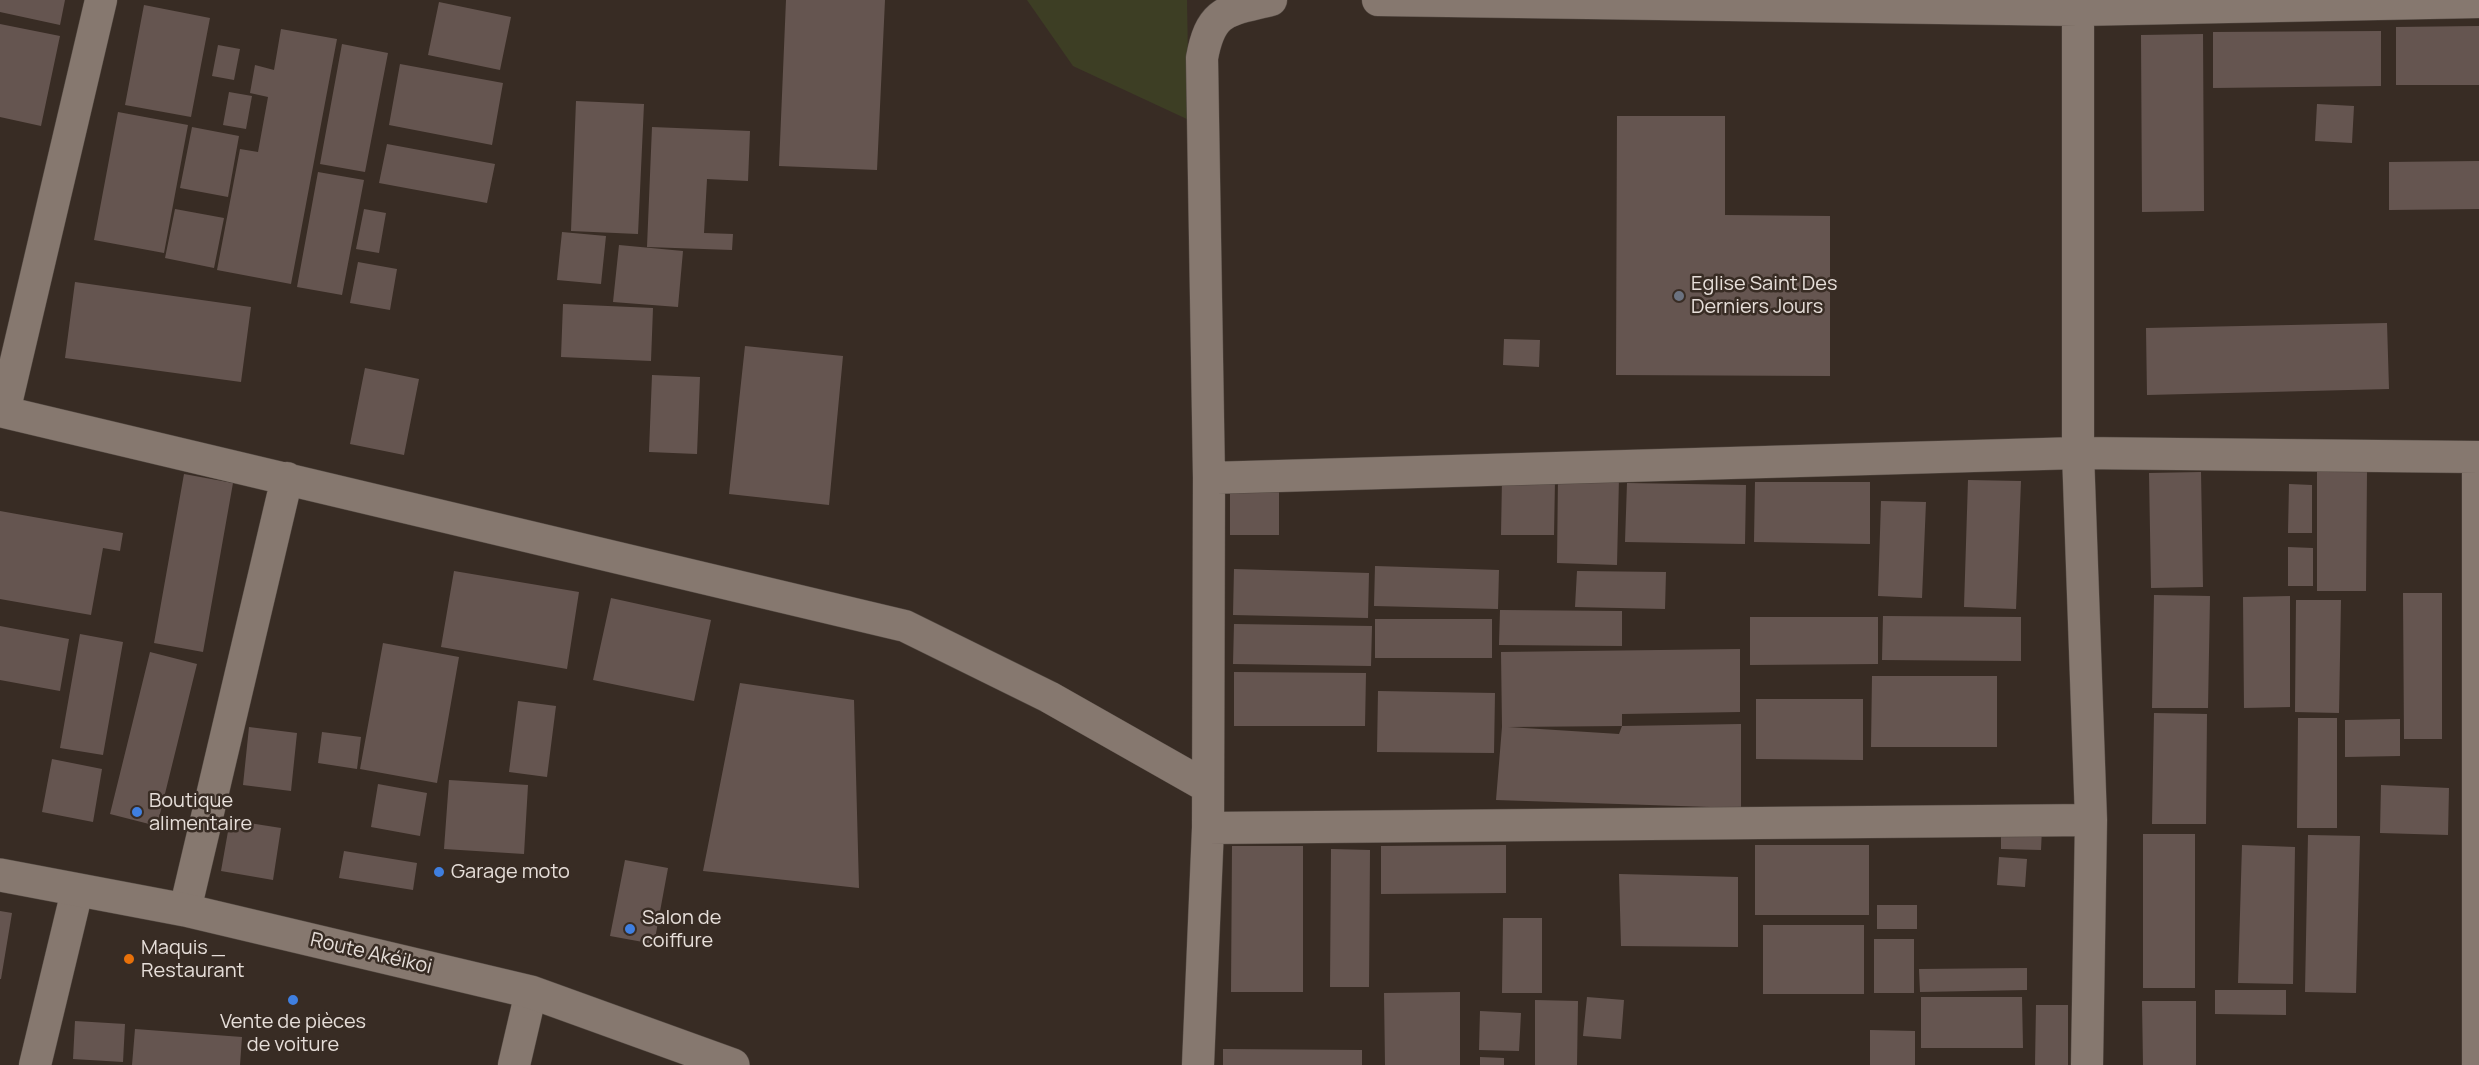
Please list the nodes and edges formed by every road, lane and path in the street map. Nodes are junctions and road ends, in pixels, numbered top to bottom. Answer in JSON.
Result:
{"nodes":[{"id":1,"x":101,"y":0,"type":"edge"},
{"id":2,"x":1271,"y":0,"type":"edge"},
{"id":3,"x":1378,"y":0,"type":"edge"},
{"id":4,"x":1452,"y":1,"type":"edge"},
{"id":5,"x":2479,"y":2,"type":"edge"},
{"id":6,"x":2078,"y":5,"type":"edge"},
{"id":7,"x":2,"y":411,"type":"edge"},
{"id":8,"x":2079,"y":453,"type":"junction"},
{"id":9,"x":2478,"y":457,"type":"edge"},
{"id":10,"x":287,"y":478,"type":"junction"},
{"id":11,"x":1209,"y":478,"type":"junction"},
{"id":12,"x":1206,"y":786,"type":"junction"},
{"id":13,"x":2091,"y":820,"type":"junction"},
{"id":14,"x":2478,"y":824,"type":"edge"},
{"id":15,"x":1208,"y":828,"type":"junction"},
{"id":16,"x":0,"y":875,"type":"edge"},
{"id":17,"x":77,"y":891,"type":"junction"},
{"id":18,"x":185,"y":910,"type":"junction"},
{"id":19,"x":531,"y":992,"type":"junction"},
{"id":20,"x":35,"y":1065,"type":"edge"},
{"id":21,"x":514,"y":1065,"type":"edge"},
{"id":22,"x":733,"y":1065,"type":"edge"},
{"id":23,"x":1198,"y":1065,"type":"edge"},
{"id":24,"x":2087,"y":1065,"type":"edge"},
{"id":25,"x":2478,"y":1065,"type":"edge"}],
"edges":[{"from":1,"to":7,"type":"street"},
{"from":2,"to":11,"type":"street"},
{"from":3,"to":4,"type":"street"},
{"from":4,"to":6,"type":"street"},
{"from":5,"to":6,"type":"street"},
{"from":6,"to":8,"type":"street"},
{"from":7,"to":10,"type":"street"},
{"from":8,"to":9,"type":"street"},
{"from":8,"to":11,"type":"street"},
{"from":8,"to":13,"type":"street"},
{"from":9,"to":14,"type":"street"},
{"from":10,"to":12,"type":"street"},
{"from":10,"to":18,"type":"street"},
{"from":11,"to":12,"type":"street"},
{"from":12,"to":15,"type":"street"},
{"from":13,"to":15,"type":"street"},
{"from":13,"to":24,"type":"street"},
{"from":14,"to":25,"type":"street"},
{"from":15,"to":23,"type":"street"},
{"from":16,"to":17,"type":"street","name":"Route Akéikoi"},
{"from":17,"to":18,"type":"street","name":"Route Akéikoi"},
{"from":17,"to":20,"type":"street"},
{"from":18,"to":19,"type":"street","name":"Route Akéikoi"},
{"from":19,"to":21,"type":"street"},
{"from":19,"to":22,"type":"street","name":"Route Akéikoi"}]}
